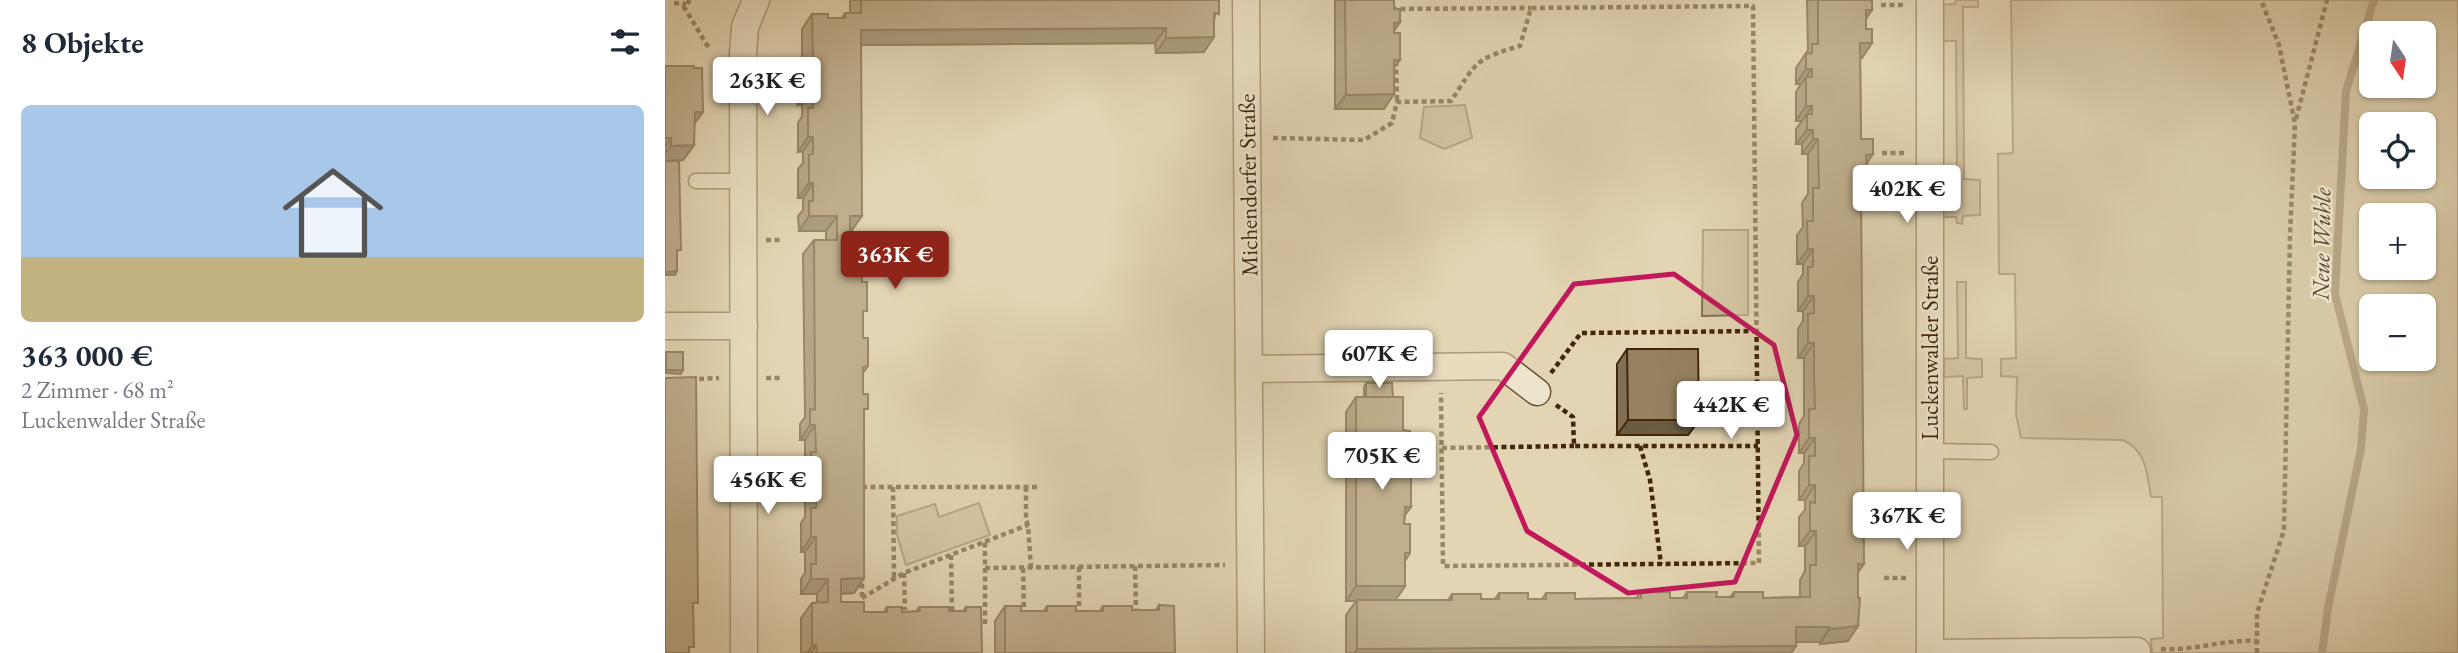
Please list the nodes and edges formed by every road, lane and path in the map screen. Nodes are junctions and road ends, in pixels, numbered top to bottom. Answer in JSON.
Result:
{"nodes":[{"id":1,"x":756,"y":0,"type":"edge"},
{"id":2,"x":1246,"y":0,"type":"edge"},
{"id":3,"x":1930,"y":0,"type":"edge"},
{"id":4,"x":2261,"y":0,"type":"edge"},
{"id":5,"x":2327,"y":0,"type":"edge"},
{"id":6,"x":688,"y":2,"type":"edge"},
{"id":7,"x":674,"y":3,"type":"dead end"},
{"id":8,"x":1531,"y":8,"type":"junction"},
{"id":9,"x":1396,"y":22,"type":"edge"},
{"id":10,"x":1396,"y":48,"type":"edge"},
{"id":11,"x":711,"y":50,"type":"dead end"},
{"id":12,"x":1397,"y":102,"type":"junction"},
{"id":13,"x":2295,"y":124,"type":"junction"},
{"id":14,"x":1247,"y":138,"type":"junction"},
{"id":15,"x":696,"y":181,"type":"dead end"},
{"id":16,"x":744,"y":181,"type":"junction"},
{"id":17,"x":665,"y":326,"type":"edge"},
{"id":18,"x":744,"y":326,"type":"junction"},
{"id":19,"x":1756,"y":331,"type":"junction"},
{"id":20,"x":1440,"y":367,"type":"junction"},
{"id":21,"x":1250,"y":369,"type":"junction"},
{"id":22,"x":1537,"y":393,"type":"junction"},
{"id":23,"x":1574,"y":446,"type":"junction"},
{"id":24,"x":1640,"y":446,"type":"junction"},
{"id":25,"x":1758,"y":446,"type":"junction"},
{"id":26,"x":1442,"y":448,"type":"junction"},
{"id":27,"x":1930,"y":451,"type":"junction"},
{"id":28,"x":1991,"y":452,"type":"dead end"},
{"id":29,"x":862,"y":475,"type":"edge"},
{"id":30,"x":862,"y":487,"type":"junction"},
{"id":31,"x":893,"y":487,"type":"junction"},
{"id":32,"x":1026,"y":487,"type":"junction"},
{"id":33,"x":1039,"y":487,"type":"dead end"},
{"id":34,"x":862,"y":501,"type":"edge"},
{"id":35,"x":1028,"y":524,"type":"junction"},
{"id":36,"x":985,"y":542,"type":"junction"},
{"id":37,"x":951,"y":555,"type":"junction"},
{"id":38,"x":1661,"y":564,"type":"junction"},
{"id":39,"x":1226,"y":565,"type":"dead end"},
{"id":40,"x":1135,"y":566,"type":"junction"},
{"id":41,"x":1079,"y":567,"type":"junction"},
{"id":42,"x":985,"y":568,"type":"junction"},
{"id":43,"x":1023,"y":568,"type":"junction"},
{"id":44,"x":1031,"y":568,"type":"junction"},
{"id":45,"x":862,"y":570,"type":"edge"},
{"id":46,"x":904,"y":573,"type":"junction"},
{"id":47,"x":894,"y":579,"type":"junction"},
{"id":48,"x":1079,"y":609,"type":"edge"},
{"id":49,"x":905,"y":610,"type":"edge"},
{"id":50,"x":952,"y":610,"type":"edge"},
{"id":51,"x":1136,"y":610,"type":"edge"},
{"id":52,"x":1024,"y":611,"type":"edge"},
{"id":53,"x":985,"y":624,"type":"dead end"},
{"id":54,"x":2257,"y":641,"type":"junction"},
{"id":55,"x":2137,"y":652,"type":"edge"},
{"id":56,"x":744,"y":653,"type":"edge"},
{"id":57,"x":1251,"y":653,"type":"edge"},
{"id":58,"x":1930,"y":653,"type":"edge"},
{"id":59,"x":2257,"y":653,"type":"edge"}],
"edges":[{"from":1,"to":16,"type":"street"},
{"from":2,"to":14,"type":"street","name":"Michendorfer Straße"},
{"from":3,"to":27,"type":"street","name":"Luckenwalder Straße"},
{"from":4,"to":13,"type":"path"},
{"from":5,"to":13,"type":"path"},
{"from":6,"to":7,"type":"path"},
{"from":6,"to":11,"type":"path"},
{"from":8,"to":9,"type":"path"},
{"from":8,"to":12,"type":"path"},
{"from":8,"to":19,"type":"path"},
{"from":10,"to":12,"type":"path"},
{"from":12,"to":14,"type":"path"},
{"from":13,"to":54,"type":"path"},
{"from":14,"to":21,"type":"street","name":"Michendorfer Straße"},
{"from":15,"to":16,"type":"lane"},
{"from":16,"to":18,"type":"street"},
{"from":17,"to":18,"type":"street"},
{"from":18,"to":56,"type":"street"},
{"from":19,"to":22,"type":"path"},
{"from":19,"to":25,"type":"path"},
{"from":20,"to":21,"type":"street"},
{"from":20,"to":22,"type":"street"},
{"from":20,"to":26,"type":"path"},
{"from":21,"to":57,"type":"street","name":"Michendorfer Straße"},
{"from":22,"to":23,"type":"path"},
{"from":23,"to":24,"type":"path"},
{"from":23,"to":26,"type":"path"},
{"from":24,"to":25,"type":"path"},
{"from":24,"to":38,"type":"path"},
{"from":25,"to":38,"type":"path"},
{"from":26,"to":38,"type":"path"},
{"from":27,"to":28,"type":"lane"},
{"from":27,"to":58,"type":"street","name":"Luckenwalder Straße"},
{"from":29,"to":30,"type":"path"},
{"from":30,"to":31,"type":"path"},
{"from":30,"to":34,"type":"path"},
{"from":31,"to":32,"type":"path"},
{"from":31,"to":47,"type":"path"},
{"from":32,"to":33,"type":"path"},
{"from":32,"to":35,"type":"path"},
{"from":35,"to":36,"type":"path"},
{"from":35,"to":44,"type":"path"},
{"from":36,"to":37,"type":"path"},
{"from":36,"to":42,"type":"path"},
{"from":37,"to":46,"type":"path"},
{"from":37,"to":50,"type":"path"},
{"from":39,"to":40,"type":"path"},
{"from":40,"to":41,"type":"path"},
{"from":40,"to":51,"type":"path"},
{"from":41,"to":44,"type":"path"},
{"from":41,"to":48,"type":"path"},
{"from":42,"to":43,"type":"path"},
{"from":42,"to":53,"type":"path"},
{"from":43,"to":44,"type":"path"},
{"from":43,"to":52,"type":"path"},
{"from":45,"to":47,"type":"path"},
{"from":46,"to":47,"type":"path"},
{"from":46,"to":49,"type":"path"},
{"from":54,"to":55,"type":"path"},
{"from":54,"to":59,"type":"path"},
{"from":55,"to":58,"type":"street"}]}
